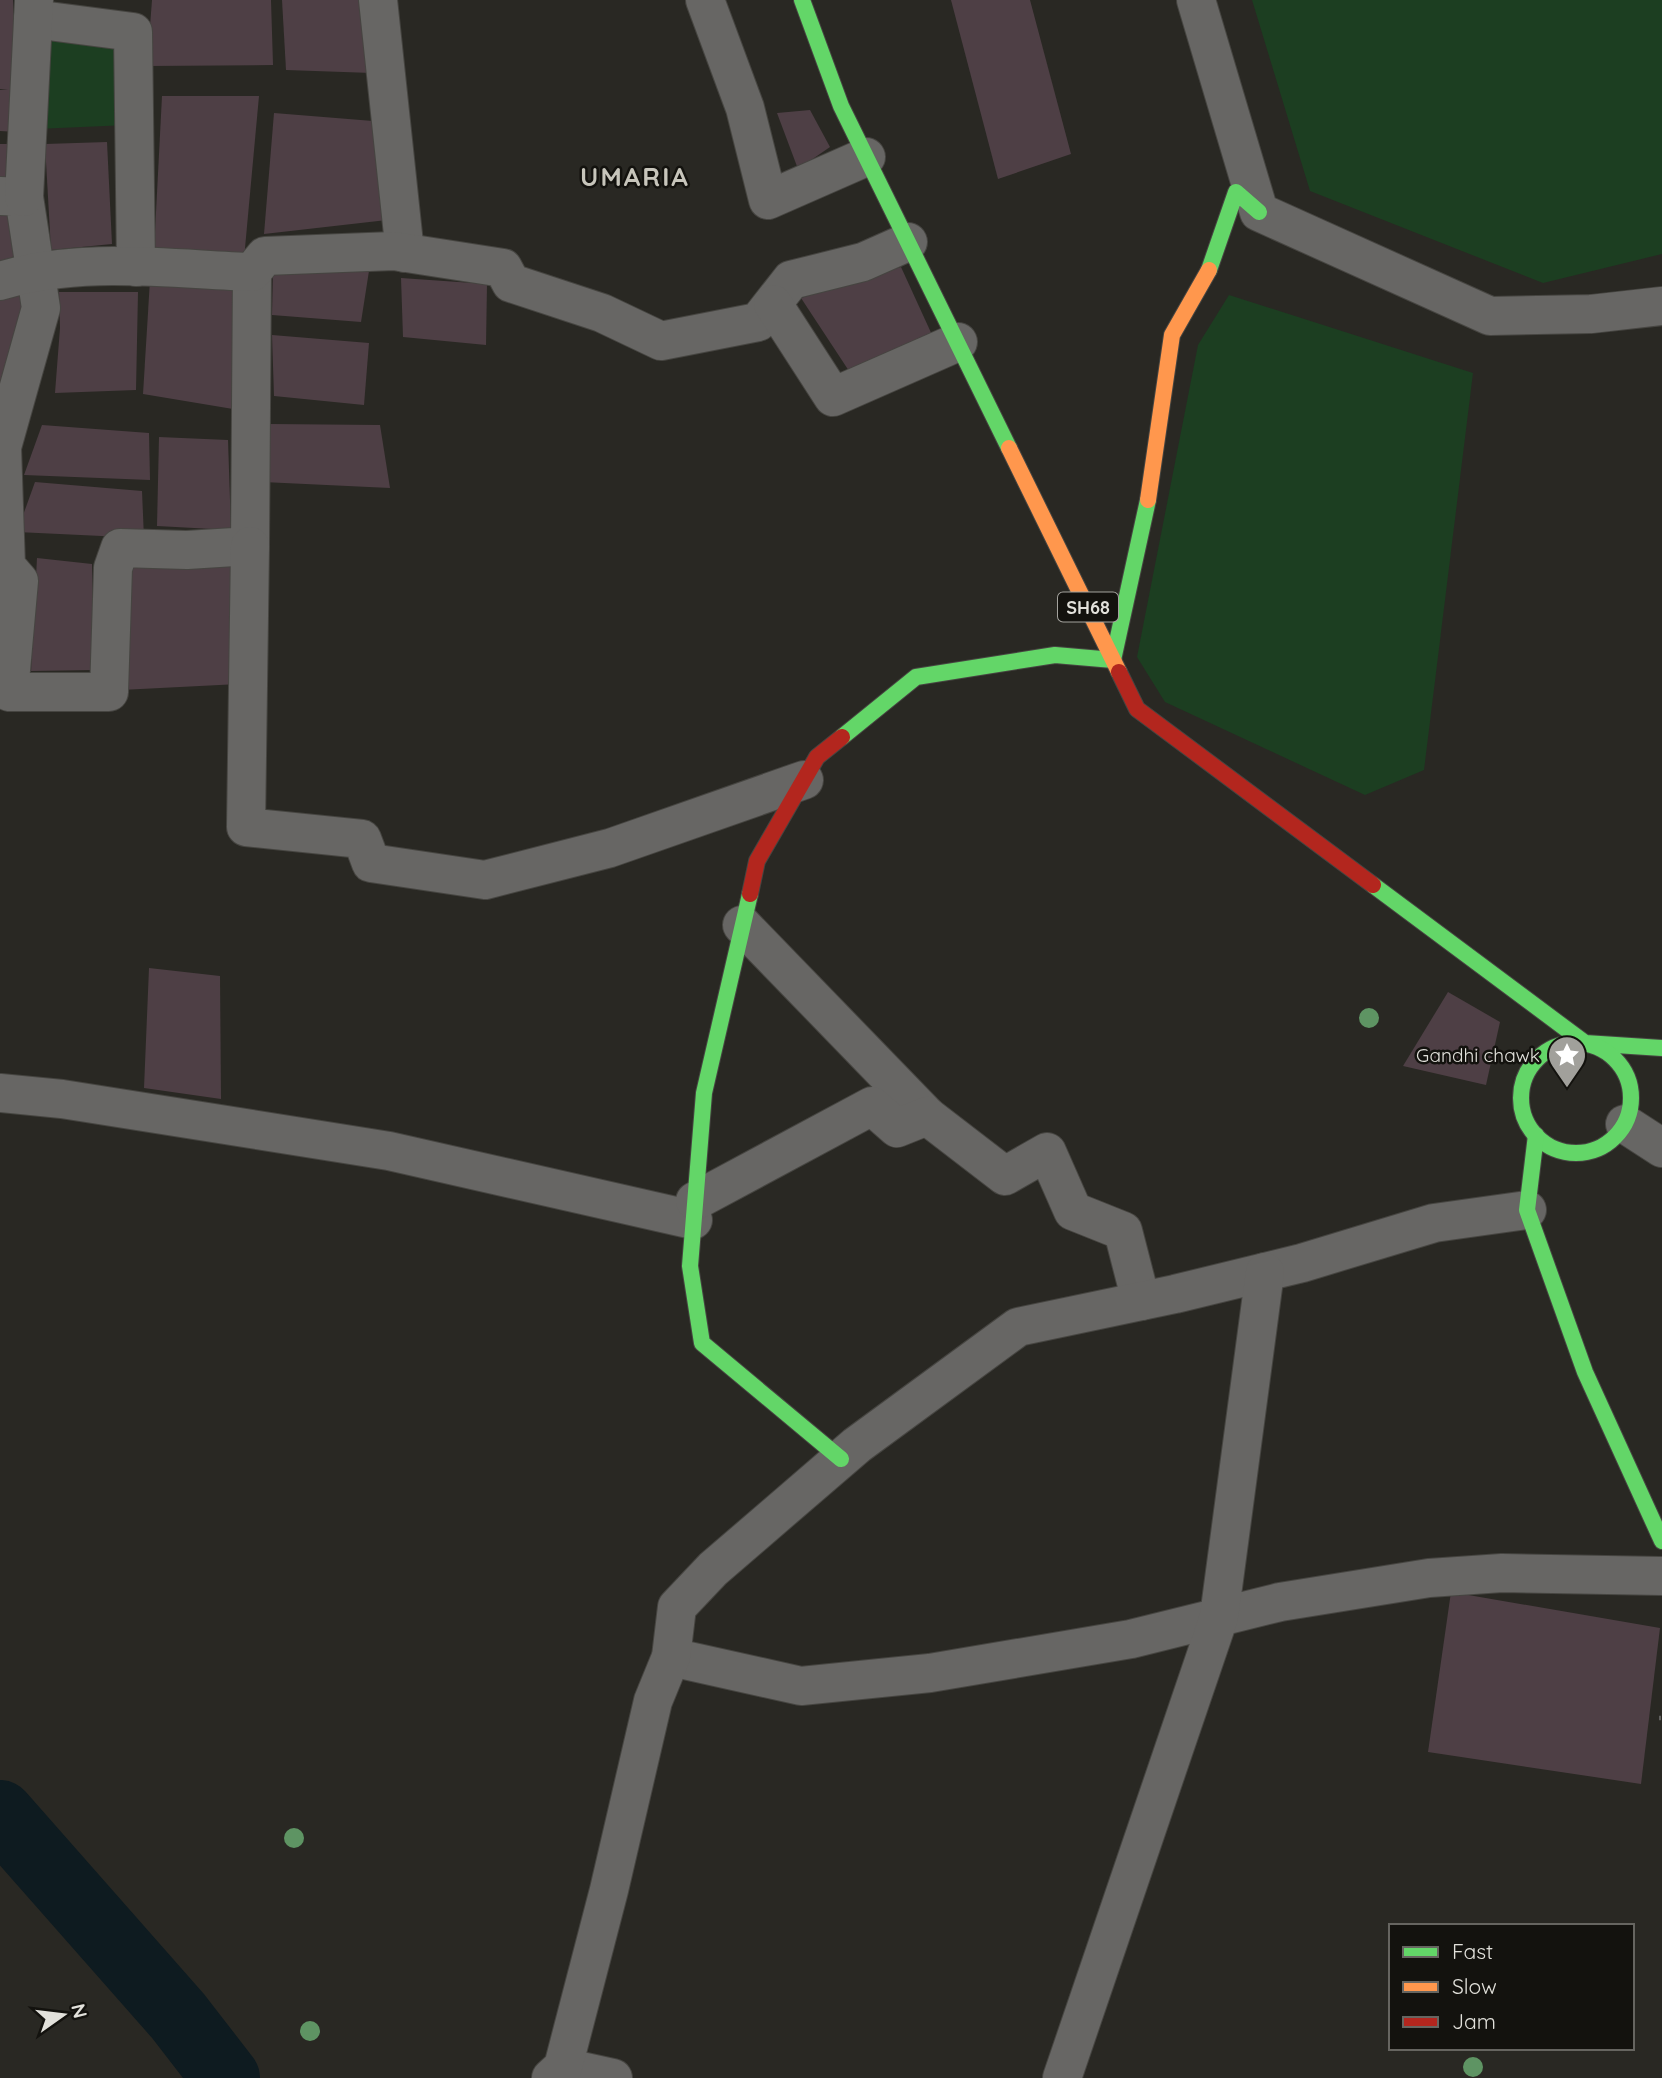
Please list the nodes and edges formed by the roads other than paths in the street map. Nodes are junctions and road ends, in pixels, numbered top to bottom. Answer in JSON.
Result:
{"nodes":[{"id":1,"x":378,"y":0,"type":"edge"},
{"id":2,"x":705,"y":0,"type":"edge"},
{"id":3,"x":802,"y":0,"type":"edge"},
{"id":4,"x":1196,"y":0,"type":"edge"},
{"id":5,"x":33,"y":10,"type":"edge"},
{"id":6,"x":866,"y":157,"type":"junction"},
{"id":7,"x":12,"y":196,"type":"edge"},
{"id":8,"x":1259,"y":212,"type":"junction"},
{"id":9,"x":908,"y":242,"type":"junction"},
{"id":10,"x":405,"y":253,"type":"junction"},
{"id":11,"x":136,"y":267,"type":"junction"},
{"id":12,"x":252,"y":272,"type":"junction"},
{"id":13,"x":18,"y":275,"type":"edge"},
{"id":14,"x":773,"y":304,"type":"junction"},
{"id":15,"x":1662,"y":306,"type":"edge"},
{"id":16,"x":958,"y":342,"type":"junction"},
{"id":17,"x":5,"y":417,"type":"edge"},
{"id":18,"x":250,"y":546,"type":"junction"},
{"id":19,"x":1113,"y":660,"type":"junction"},
{"id":20,"x":804,"y":780,"type":"junction"},
{"id":21,"x":743,"y":925,"type":"junction"},
{"id":22,"x":1585,"y":1042,"type":"junction"},
{"id":23,"x":1662,"y":1048,"type":"edge"},
{"id":24,"x":0,"y":1093,"type":"edge"},
{"id":25,"x":927,"y":1116,"type":"junction"},
{"id":26,"x":1625,"y":1124,"type":"junction"},
{"id":27,"x":1536,"y":1135,"type":"junction"},
{"id":28,"x":1662,"y":1148,"type":"edge"},
{"id":29,"x":1527,"y":1210,"type":"junction"},
{"id":30,"x":694,"y":1211,"type":"junction"},
{"id":31,"x":1265,"y":1272,"type":"junction"},
{"id":32,"x":1141,"y":1301,"type":"junction"},
{"id":33,"x":841,"y":1459,"type":"junction"},
{"id":34,"x":1662,"y":1541,"type":"edge"},
{"id":35,"x":1662,"y":1576,"type":"edge"},
{"id":36,"x":1219,"y":1618,"type":"junction"},
{"id":37,"x":671,"y":1657,"type":"junction"},
{"id":38,"x":560,"y":2074,"type":"edge"},
{"id":39,"x":613,"y":2078,"type":"edge"},
{"id":40,"x":1062,"y":2078,"type":"edge"}],
"edges":[{"from":1,"to":10,"type":"street"},
{"from":2,"to":6,"type":"street"},
{"from":3,"to":6,"type":"main road","number":"SH68"},
{"from":4,"to":8,"type":"street"},
{"from":5,"to":7,"type":"street"},
{"from":5,"to":11,"type":"street"},
{"from":6,"to":9,"type":"main road","number":"SH68"},
{"from":7,"to":13,"type":"street"},
{"from":8,"to":15,"type":"street"},
{"from":8,"to":19,"type":"main road"},
{"from":9,"to":14,"type":"street"},
{"from":9,"to":16,"type":"main road","number":"SH68"},
{"from":10,"to":12,"type":"street"},
{"from":10,"to":14,"type":"street"},
{"from":11,"to":12,"type":"street"},
{"from":11,"to":13,"type":"street"},
{"from":12,"to":18,"type":"street"},
{"from":13,"to":17,"type":"street"},
{"from":14,"to":16,"type":"street"},
{"from":16,"to":19,"type":"main road","number":"SH68"},
{"from":17,"to":18,"type":"street"},
{"from":18,"to":20,"type":"street"},
{"from":19,"to":20,"type":"main road"},
{"from":19,"to":22,"type":"main road","number":"SH68"},
{"from":20,"to":21,"type":"main road"},
{"from":21,"to":25,"type":"street"},
{"from":21,"to":30,"type":"main road"},
{"from":22,"to":23,"type":"main road"},
{"from":22,"to":26,"type":"main road"},
{"from":22,"to":27,"type":"main road"},
{"from":24,"to":30,"type":"street"},
{"from":25,"to":30,"type":"street"},
{"from":25,"to":32,"type":"street"},
{"from":26,"to":27,"type":"main road"},
{"from":26,"to":28,"type":"street"},
{"from":27,"to":29,"type":"main road"},
{"from":29,"to":31,"type":"street"},
{"from":29,"to":34,"type":"main road"},
{"from":30,"to":33,"type":"main road"},
{"from":31,"to":32,"type":"street"},
{"from":31,"to":36,"type":"street"},
{"from":32,"to":33,"type":"street"},
{"from":33,"to":37,"type":"street"},
{"from":35,"to":36,"type":"street"},
{"from":36,"to":37,"type":"street"},
{"from":36,"to":40,"type":"street"},
{"from":37,"to":38,"type":"street"},
{"from":38,"to":39,"type":"street"}]}
